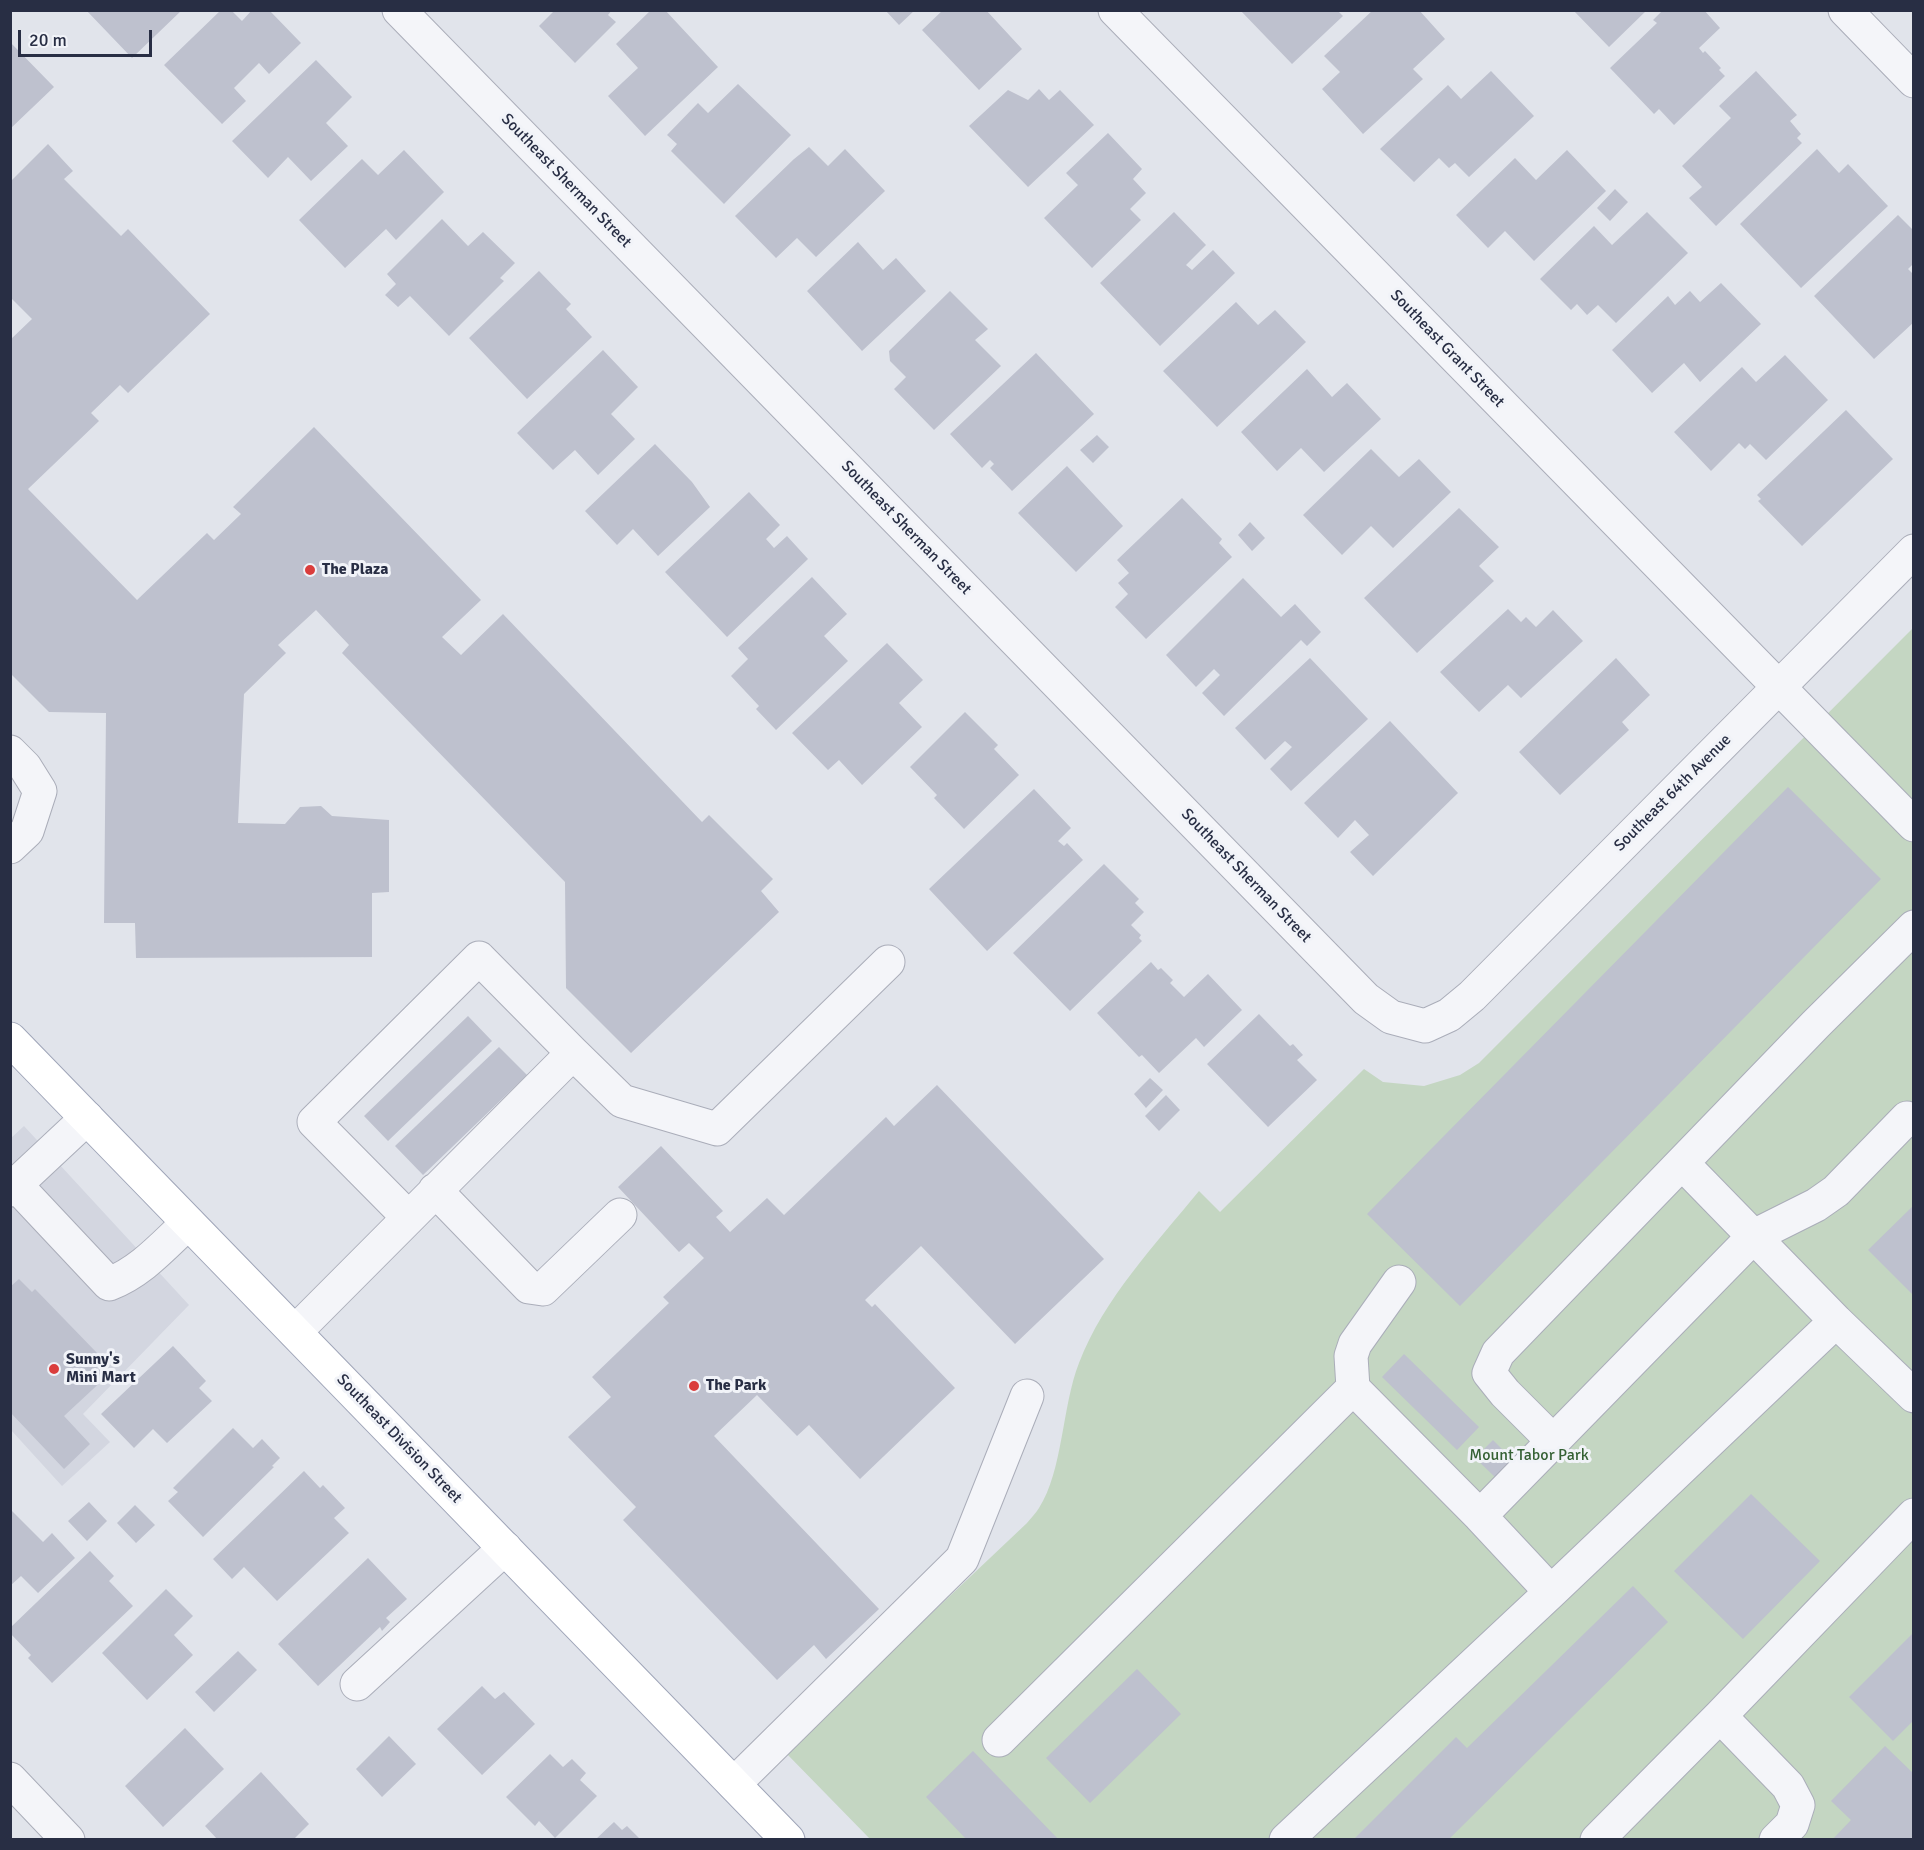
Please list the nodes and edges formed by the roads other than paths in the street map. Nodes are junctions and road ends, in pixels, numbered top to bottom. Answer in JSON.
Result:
{"nodes":[{"id":1,"x":399,"y":10,"type":"edge"},
{"id":2,"x":1115,"y":10,"type":"edge"},
{"id":3,"x":1845,"y":10,"type":"edge"},
{"id":4,"x":1914,"y":81,"type":"edge"},
{"id":5,"x":1914,"y":551,"type":"edge"},
{"id":6,"x":1778,"y":687,"type":"junction"},
{"id":7,"x":10,"y":752,"type":"edge"},
{"id":8,"x":1914,"y":825,"type":"edge"},
{"id":9,"x":10,"y":847,"type":"edge"},
{"id":10,"x":1914,"y":927,"type":"edge"},
{"id":11,"x":888,"y":962,"type":"dead end"},
{"id":12,"x":1425,"y":1026,"type":"joint"},
{"id":13,"x":10,"y":1039,"type":"edge"},
{"id":14,"x":573,"y":1053,"type":"junction"},
{"id":15,"x":87,"y":1118,"type":"junction"},
{"id":16,"x":1907,"y":1118,"type":"dead end"},
{"id":17,"x":1682,"y":1163,"type":"junction"},
{"id":18,"x":13,"y":1187,"type":"edge"},
{"id":19,"x":435,"y":1190,"type":"junction"},
{"id":20,"x":620,"y":1215,"type":"dead end"},
{"id":21,"x":408,"y":1217,"type":"junction"},
{"id":22,"x":188,"y":1222,"type":"junction"},
{"id":23,"x":1754,"y":1236,"type":"junction"},
{"id":24,"x":1399,"y":1282,"type":"dead end"},
{"id":25,"x":1836,"y":1321,"type":"junction"},
{"id":26,"x":295,"y":1332,"type":"junction"},
{"id":27,"x":1353,"y":1388,"type":"junction"},
{"id":28,"x":1027,"y":1396,"type":"dead end"},
{"id":29,"x":1914,"y":1396,"type":"edge"},
{"id":30,"x":1553,"y":1441,"type":"junction"},
{"id":31,"x":1914,"y":1515,"type":"edge"},
{"id":32,"x":1480,"y":1516,"type":"junction"},
{"id":33,"x":505,"y":1548,"type":"junction"},
{"id":34,"x":1551,"y":1592,"type":"junction"},
{"id":35,"x":357,"y":1684,"type":"dead end"},
{"id":36,"x":1720,"y":1716,"type":"junction"},
{"id":37,"x":999,"y":1740,"type":"dead end"},
{"id":38,"x":10,"y":1779,"type":"edge"},
{"id":39,"x":734,"y":1784,"type":"junction"},
{"id":40,"x":782,"y":1837,"type":"edge"},
{"id":41,"x":68,"y":1839,"type":"edge"},
{"id":42,"x":1286,"y":1839,"type":"edge"},
{"id":43,"x":1597,"y":1839,"type":"edge"},
{"id":44,"x":1776,"y":1839,"type":"edge"}],
"edges":[{"from":1,"to":12,"type":"street","name":"Southeast Sherman Street"},
{"from":2,"to":6,"type":"street","name":"Southeast Grant Street"},
{"from":3,"to":4,"type":"street"},
{"from":5,"to":6,"type":"street","name":"Southeast 64th Avenue"},
{"from":6,"to":8,"type":"street","name":"Southeast Grant Street"},
{"from":6,"to":12,"type":"street","name":"Southeast 64th Avenue"},
{"from":7,"to":9,"type":"street"},
{"from":10,"to":17,"type":"street"},
{"from":11,"to":14,"type":"street"},
{"from":13,"to":15,"type":"main road","name":"Southeast Division Street"},
{"from":14,"to":19,"type":"street"},
{"from":14,"to":21,"type":"street"},
{"from":15,"to":18,"type":"street"},
{"from":15,"to":22,"type":"main road","name":"Southeast Division Street"},
{"from":16,"to":23,"type":"street"},
{"from":17,"to":23,"type":"street"},
{"from":17,"to":30,"type":"street"},
{"from":18,"to":22,"type":"street"},
{"from":19,"to":20,"type":"street"},
{"from":19,"to":21,"type":"street"},
{"from":21,"to":26,"type":"street"},
{"from":22,"to":26,"type":"main road","name":"Southeast Division Street"},
{"from":23,"to":25,"type":"street"},
{"from":23,"to":30,"type":"street"},
{"from":24,"to":27,"type":"street"},
{"from":25,"to":29,"type":"street"},
{"from":25,"to":34,"type":"street"},
{"from":26,"to":33,"type":"main road","name":"Southeast Division Street"},
{"from":27,"to":32,"type":"street"},
{"from":27,"to":37,"type":"street"},
{"from":28,"to":39,"type":"street"},
{"from":30,"to":32,"type":"street"},
{"from":31,"to":36,"type":"street"},
{"from":32,"to":34,"type":"street"},
{"from":33,"to":35,"type":"street"},
{"from":33,"to":39,"type":"main road","name":"Southeast Division Street"},
{"from":34,"to":42,"type":"street"},
{"from":36,"to":43,"type":"street"},
{"from":36,"to":44,"type":"street"},
{"from":38,"to":41,"type":"street"},
{"from":39,"to":40,"type":"main road","name":"Southeast Division Street"}]}
